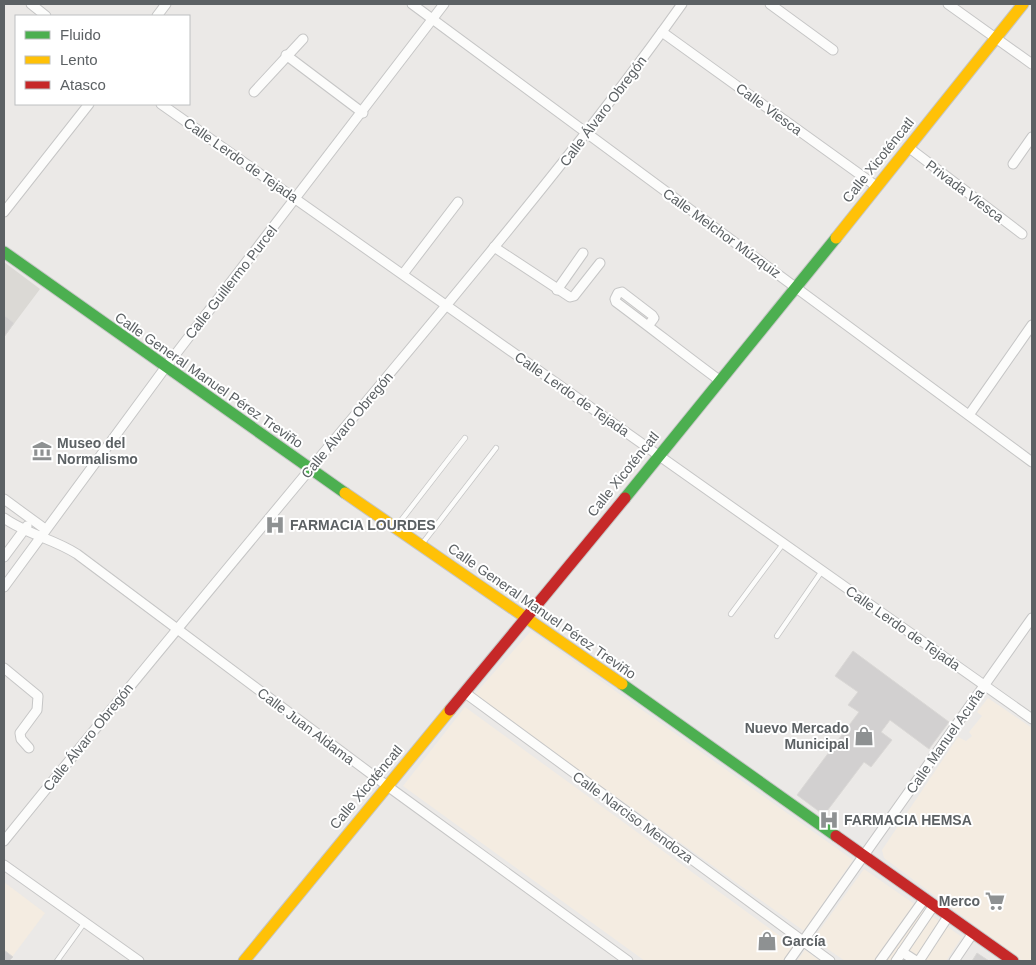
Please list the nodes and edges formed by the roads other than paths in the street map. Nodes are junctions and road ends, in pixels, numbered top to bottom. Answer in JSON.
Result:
{"nodes":[{"id":1,"x":31,"y":4,"type":"edge"},
{"id":2,"x":166,"y":4,"type":"edge"},
{"id":3,"x":412,"y":4,"type":"edge"},
{"id":4,"x":444,"y":4,"type":"edge"},
{"id":5,"x":682,"y":4,"type":"edge"},
{"id":6,"x":770,"y":4,"type":"edge"},
{"id":7,"x":948,"y":4,"type":"edge"},
{"id":8,"x":1023,"y":4,"type":"edge"},
{"id":9,"x":45,"y":15,"type":"edge"},
{"id":10,"x":157,"y":15,"type":"edge"},
{"id":11,"x":433,"y":19,"type":"junction"},
{"id":12,"x":662,"y":32,"type":"junction"},
{"id":13,"x":995,"y":38,"type":"junction"},
{"id":14,"x":303,"y":39,"type":"dead end"},
{"id":15,"x":833,"y":50,"type":"dead end"},
{"id":16,"x":286,"y":55,"type":"junction"},
{"id":17,"x":1032,"y":64,"type":"edge"},
{"id":18,"x":254,"y":92,"type":"dead end"},
{"id":19,"x":88,"y":105,"type":"edge"},
{"id":20,"x":162,"y":105,"type":"edge"},
{"id":21,"x":363,"y":113,"type":"junction"},
{"id":22,"x":586,"y":134,"type":"junction"},
{"id":23,"x":1032,"y":137,"type":"edge"},
{"id":24,"x":908,"y":147,"type":"junction"},
{"id":25,"x":1013,"y":164,"type":"dead end"},
{"id":26,"x":876,"y":186,"type":"junction"},
{"id":27,"x":295,"y":198,"type":"junction"},
{"id":28,"x":458,"y":202,"type":"dead end"},
{"id":29,"x":4,"y":212,"type":"edge"},
{"id":30,"x":1022,"y":234,"type":"dead end"},
{"id":31,"x":494,"y":247,"type":"junction"},
{"id":32,"x":4,"y":252,"type":"edge"},
{"id":33,"x":583,"y":253,"type":"dead end"},
{"id":34,"x":600,"y":263,"type":"dead end"},
{"id":35,"x":403,"y":274,"type":"junction"},
{"id":36,"x":796,"y":288,"type":"junction"},
{"id":37,"x":556,"y":290,"type":"junction"},
{"id":38,"x":446,"y":305,"type":"junction"},
{"id":39,"x":1032,"y":325,"type":"edge"},
{"id":40,"x":648,"y":326,"type":"dead end"},
{"id":41,"x":166,"y":368,"type":"junction"},
{"id":42,"x":719,"y":380,"type":"junction"},
{"id":43,"x":969,"y":415,"type":"junction"},
{"id":44,"x":465,"y":438,"type":"dead end"},
{"id":45,"x":496,"y":448,"type":"dead end"},
{"id":46,"x":658,"y":454,"type":"junction"},
{"id":47,"x":1032,"y":462,"type":"edge"},
{"id":48,"x":310,"y":470,"type":"junction"},
{"id":49,"x":4,"y":499,"type":"edge"},
{"id":50,"x":4,"y":518,"type":"edge"},
{"id":51,"x":32,"y":519,"type":"junction"},
{"id":52,"x":396,"y":528,"type":"junction"},
{"id":53,"x":24,"y":530,"type":"junction"},
{"id":54,"x":42,"y":533,"type":"junction"},
{"id":55,"x":783,"y":544,"type":"junction"},
{"id":56,"x":421,"y":546,"type":"junction"},
{"id":57,"x":4,"y":557,"type":"edge"},
{"id":58,"x":822,"y":571,"type":"junction"},
{"id":59,"x":4,"y":587,"type":"edge"},
{"id":60,"x":731,"y":614,"type":"dead end"},
{"id":61,"x":527,"y":617,"type":"junction"},
{"id":62,"x":1032,"y":618,"type":"edge"},
{"id":63,"x":176,"y":629,"type":"junction"},
{"id":64,"x":777,"y":636,"type":"dead end"},
{"id":65,"x":4,"y":668,"type":"edge"},
{"id":66,"x":984,"y":685,"type":"junction"},
{"id":67,"x":464,"y":692,"type":"junction"},
{"id":68,"x":1032,"y":719,"type":"edge"},
{"id":69,"x":29,"y":748,"type":"dead end"},
{"id":70,"x":386,"y":785,"type":"junction"},
{"id":71,"x":4,"y":841,"type":"edge"},
{"id":72,"x":864,"y":856,"type":"junction"},
{"id":73,"x":4,"y":865,"type":"edge"},
{"id":74,"x":930,"y":902,"type":"junction"},
{"id":75,"x":949,"y":915,"type":"junction"},
{"id":76,"x":85,"y":922,"type":"junction"},
{"id":77,"x":973,"y":933,"type":"junction"},
{"id":78,"x":802,"y":942,"type":"junction"},
{"id":79,"x":902,"y":952,"type":"junction"},
{"id":80,"x":57,"y":961,"type":"edge"},
{"id":81,"x":139,"y":961,"type":"edge"},
{"id":82,"x":244,"y":961,"type":"edge"},
{"id":83,"x":628,"y":961,"type":"edge"},
{"id":84,"x":789,"y":961,"type":"edge"},
{"id":85,"x":830,"y":961,"type":"edge"},
{"id":86,"x":880,"y":961,"type":"edge"},
{"id":87,"x":896,"y":961,"type":"edge"},
{"id":88,"x":917,"y":961,"type":"edge"},
{"id":89,"x":954,"y":961,"type":"edge"},
{"id":90,"x":1013,"y":961,"type":"edge"}],
"edges":[{"from":1,"to":9,"type":"street"},
{"from":2,"to":10,"type":"street"},
{"from":3,"to":11,"type":"street","name":"Calle Melchor Múzquiz"},
{"from":4,"to":11,"type":"street","name":"Calle Guillermo Purcel"},
{"from":5,"to":12,"type":"street","name":"Calle Álvaro Obregón"},
{"from":6,"to":15,"type":"street"},
{"from":7,"to":13,"type":"street"},
{"from":8,"to":13,"type":"street","name":"Calle Xicoténcatl"},
{"from":11,"to":21,"type":"street","name":"Calle Guillermo Purcel"},
{"from":11,"to":22,"type":"street","name":"Calle Melchor Múzquiz"},
{"from":12,"to":22,"type":"street","name":"Calle Álvaro Obregón"},
{"from":12,"to":26,"type":"street","name":"Calle Viesca"},
{"from":13,"to":17,"type":"street"},
{"from":13,"to":24,"type":"street","name":"Calle Xicoténcatl"},
{"from":14,"to":16,"type":"street"},
{"from":16,"to":18,"type":"street"},
{"from":16,"to":21,"type":"street"},
{"from":19,"to":29,"type":"street"},
{"from":20,"to":27,"type":"street","name":"Calle Lerdo de Tejada"},
{"from":21,"to":27,"type":"street","name":"Calle Guillermo Purcel"},
{"from":22,"to":31,"type":"street","name":"Calle Álvaro Obregón"},
{"from":22,"to":36,"type":"street","name":"Calle Melchor Múzquiz"},
{"from":23,"to":25,"type":"street"},
{"from":24,"to":26,"type":"street","name":"Calle Xicoténcatl"},
{"from":24,"to":30,"type":"street","name":"Privada Viesca"},
{"from":26,"to":36,"type":"street","name":"Calle Xicoténcatl"},
{"from":27,"to":35,"type":"street","name":"Calle Lerdo de Tejada"},
{"from":27,"to":41,"type":"street","name":"Calle Guillermo Purcel"},
{"from":28,"to":35,"type":"street"},
{"from":31,"to":37,"type":"street"},
{"from":31,"to":38,"type":"street","name":"Calle Álvaro Obregón"},
{"from":32,"to":41,"type":"street","name":"Calle General Manuel Pérez Treviño"},
{"from":33,"to":37,"type":"street"},
{"from":34,"to":37,"type":"street"},
{"from":35,"to":38,"type":"street","name":"Calle Lerdo de Tejada"},
{"from":36,"to":42,"type":"street","name":"Calle Xicoténcatl"},
{"from":36,"to":43,"type":"street","name":"Calle Melchor Múzquiz"},
{"from":38,"to":46,"type":"street","name":"Calle Lerdo de Tejada"},
{"from":38,"to":48,"type":"street","name":"Calle Álvaro Obregón"},
{"from":39,"to":43,"type":"street"},
{"from":40,"to":42,"type":"street"},
{"from":41,"to":48,"type":"street","name":"Calle General Manuel Pérez Treviño"},
{"from":41,"to":54,"type":"street","name":"Calle Guillermo Purcel"},
{"from":42,"to":46,"type":"street","name":"Calle Xicoténcatl"},
{"from":43,"to":47,"type":"street","name":"Calle Melchor Múzquiz"},
{"from":44,"to":52,"type":"lane"},
{"from":45,"to":56,"type":"lane"},
{"from":46,"to":55,"type":"street","name":"Calle Lerdo de Tejada"},
{"from":46,"to":61,"type":"street","name":"Calle Xicoténcatl"},
{"from":48,"to":52,"type":"street","name":"Calle General Manuel Pérez Treviño"},
{"from":48,"to":63,"type":"street","name":"Calle Álvaro Obregón"},
{"from":49,"to":51,"type":"street","name":"Calle Juan Aldama"},
{"from":50,"to":53,"type":"street","name":"Calle Juan Aldama"},
{"from":51,"to":53,"type":"street"},
{"from":51,"to":54,"type":"street","name":"Calle Juan Aldama"},
{"from":52,"to":56,"type":"street","name":"Calle General Manuel Pérez Treviño"},
{"from":53,"to":54,"type":"street","name":"Calle Juan Aldama"},
{"from":53,"to":57,"type":"street"},
{"from":54,"to":59,"type":"street","name":"Calle Guillermo Purcel"},
{"from":54,"to":63,"type":"street","name":"Calle Juan Aldama"},
{"from":55,"to":58,"type":"street","name":"Calle Lerdo de Tejada"},
{"from":55,"to":60,"type":"lane"},
{"from":56,"to":61,"type":"street","name":"Calle General Manuel Pérez Treviño"},
{"from":58,"to":64,"type":"lane"},
{"from":58,"to":66,"type":"street","name":"Calle Lerdo de Tejada"},
{"from":61,"to":67,"type":"street","name":"Calle Xicoténcatl"},
{"from":61,"to":72,"type":"street","name":"Calle General Manuel Pérez Treviño"},
{"from":62,"to":66,"type":"street","name":"Calle Manuel Acuña"},
{"from":63,"to":70,"type":"street","name":"Calle Juan Aldama"},
{"from":63,"to":71,"type":"street","name":"Calle Álvaro Obregón"},
{"from":65,"to":69,"type":"street"},
{"from":66,"to":68,"type":"street","name":"Calle Lerdo de Tejada"},
{"from":66,"to":72,"type":"street","name":"Calle Manuel Acuña"},
{"from":67,"to":70,"type":"street","name":"Calle Xicoténcatl"},
{"from":67,"to":78,"type":"street","name":"Calle Narciso Mendoza"},
{"from":70,"to":82,"type":"street","name":"Calle Xicoténcatl"},
{"from":70,"to":83,"type":"street","name":"Calle Juan Aldama"},
{"from":72,"to":74,"type":"street","name":"Calle General Manuel Pérez Treviño"},
{"from":72,"to":78,"type":"street","name":"Calle Manuel Acuña"},
{"from":73,"to":76,"type":"street"},
{"from":74,"to":75,"type":"street","name":"Calle General Manuel Pérez Treviño"},
{"from":74,"to":79,"type":"street"},
{"from":74,"to":86,"type":"street"},
{"from":75,"to":77,"type":"street","name":"Calle General Manuel Pérez Treviño"},
{"from":75,"to":88,"type":"street"},
{"from":76,"to":80,"type":"lane"},
{"from":76,"to":81,"type":"street"},
{"from":77,"to":89,"type":"street"},
{"from":77,"to":90,"type":"street","name":"Calle General Manuel Pérez Treviño"},
{"from":78,"to":84,"type":"street","name":"Calle Manuel Acuña"},
{"from":78,"to":85,"type":"street","name":"Calle Narciso Mendoza"},
{"from":79,"to":87,"type":"street"},
{"from":79,"to":88,"type":"street"}]}
